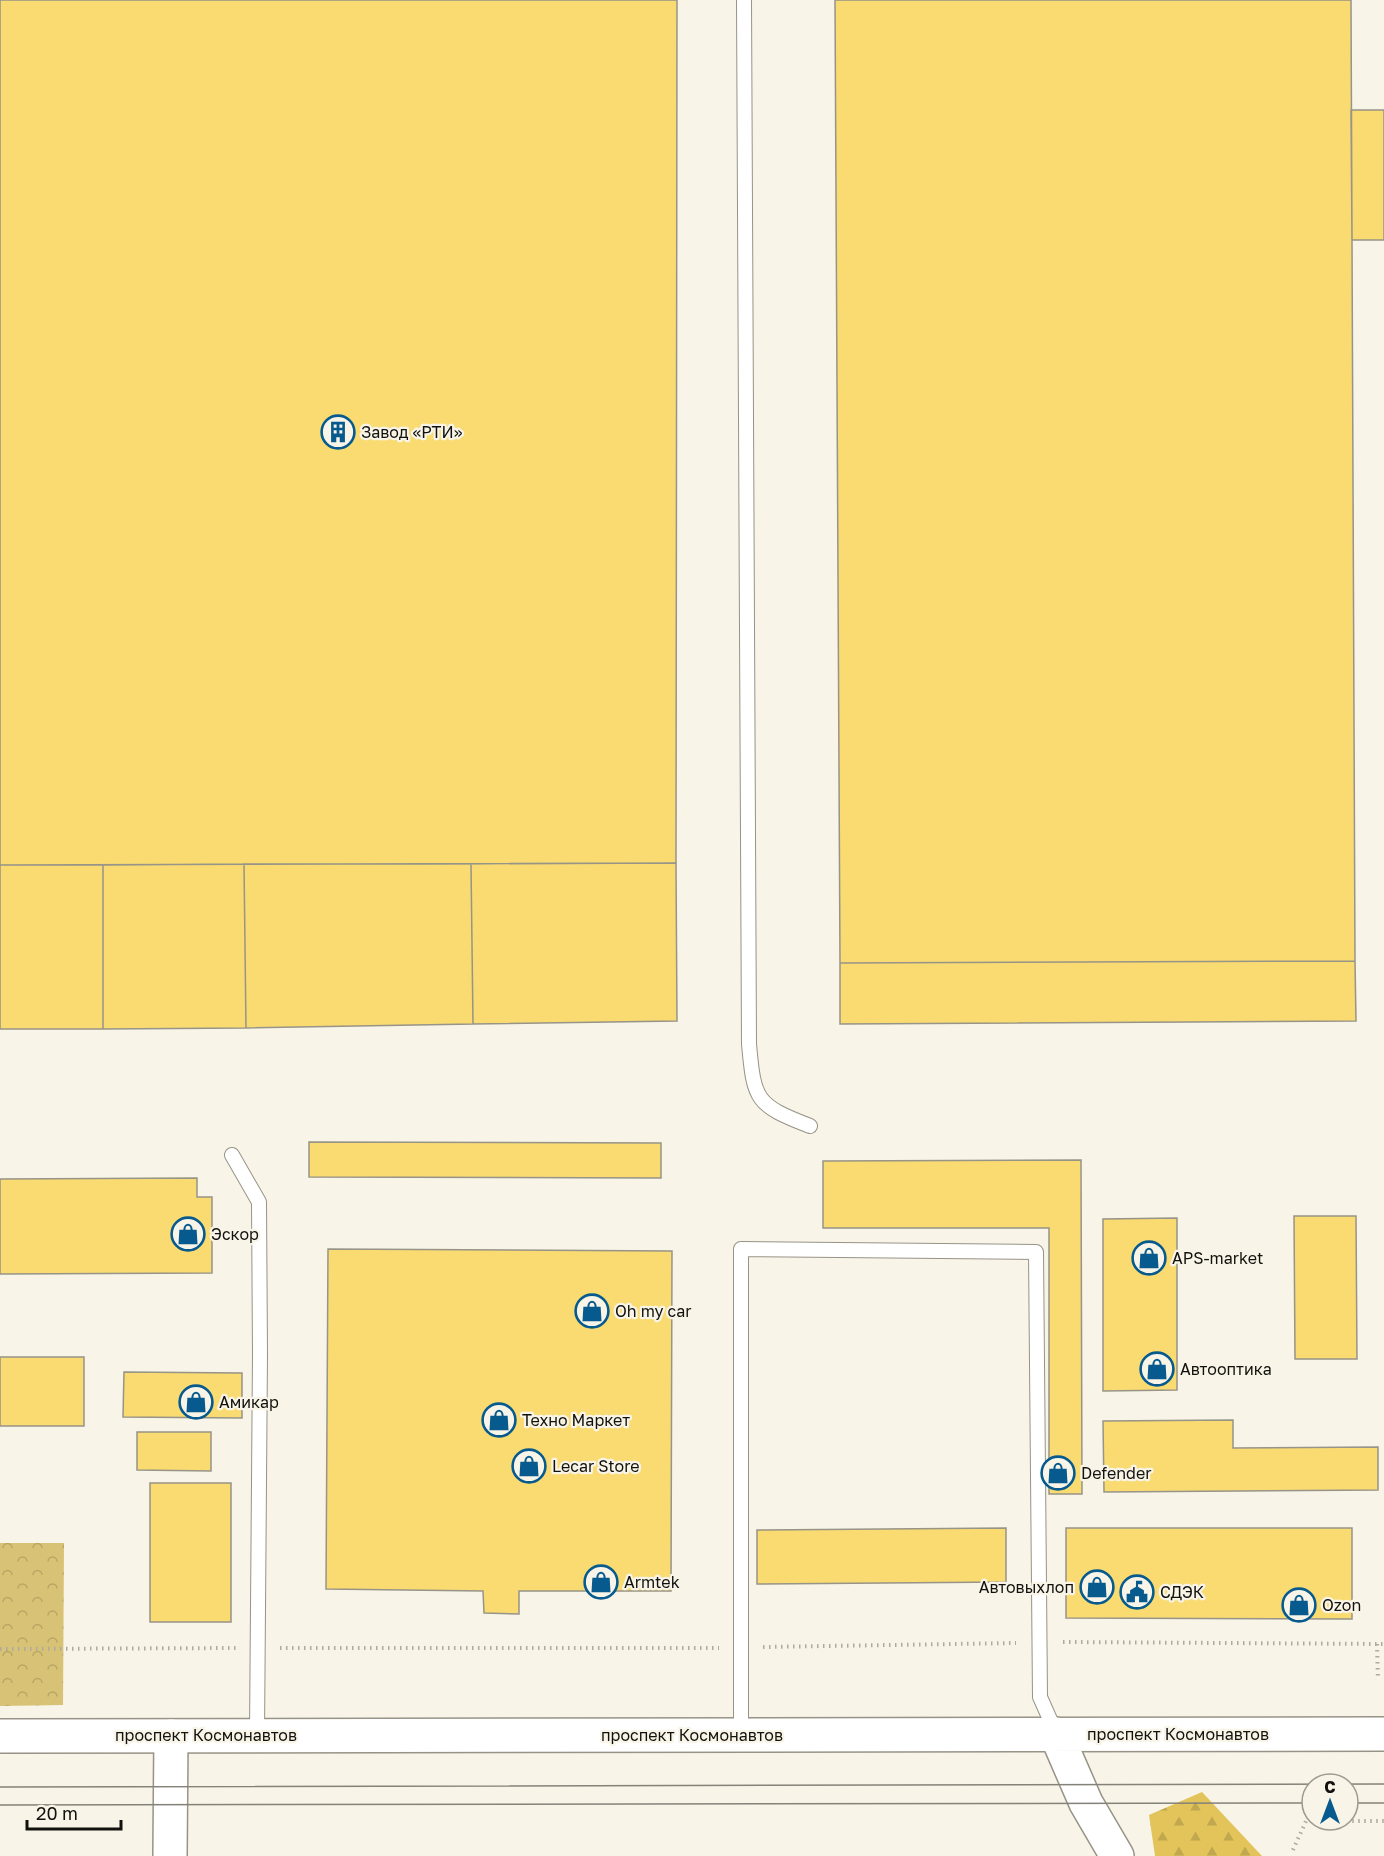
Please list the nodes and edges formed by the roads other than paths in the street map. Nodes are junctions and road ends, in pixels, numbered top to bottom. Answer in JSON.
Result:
{"nodes":[{"id":1,"x":744,"y":0,"type":"edge"},
{"id":2,"x":810,"y":1126,"type":"dead end"},
{"id":3,"x":232,"y":1155,"type":"dead end"},
{"id":4,"x":1056,"y":1734,"type":"junction"},
{"id":5,"x":1384,"y":1734,"type":"edge"},
{"id":6,"x":257,"y":1735,"type":"junction"},
{"id":7,"x":741,"y":1735,"type":"junction"},
{"id":8,"x":0,"y":1736,"type":"edge"},
{"id":9,"x":171,"y":1736,"type":"junction"},
{"id":10,"x":170,"y":1856,"type":"edge"},
{"id":11,"x":1117,"y":1856,"type":"edge"}],
"edges":[{"from":1,"to":2,"type":"lane"},
{"from":3,"to":6,"type":"lane"},
{"from":4,"to":5,"type":"main road","name":"проспект Космонавтов"},
{"from":4,"to":7,"type":"main road","name":"проспект Космонавтов"},
{"from":4,"to":7,"type":"lane"},
{"from":4,"to":11,"type":"main road"},
{"from":6,"to":7,"type":"main road","name":"проспект Космонавтов"},
{"from":6,"to":9,"type":"main road","name":"проспект Космонавтов"},
{"from":8,"to":9,"type":"main road","name":"проспект Космонавтов"},
{"from":9,"to":10,"type":"main road"}]}
